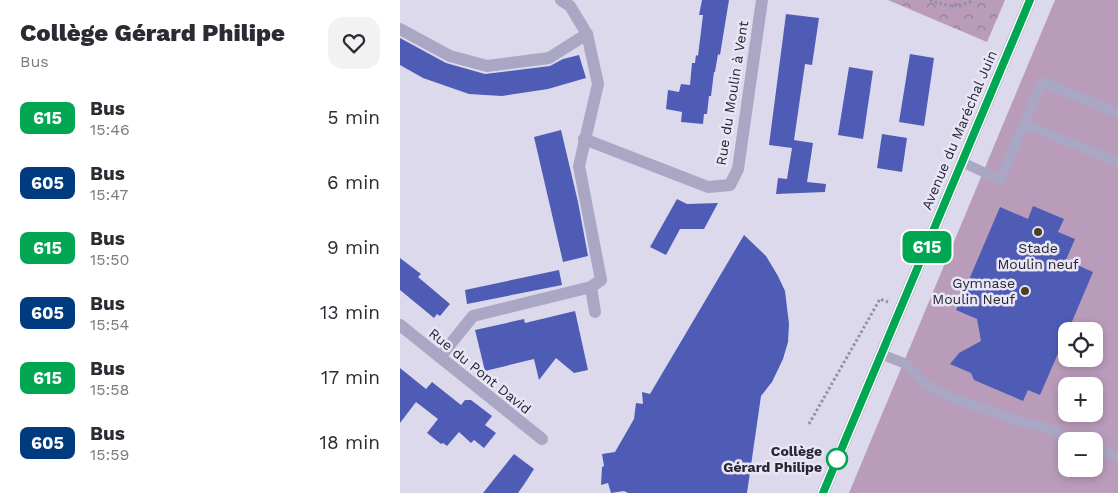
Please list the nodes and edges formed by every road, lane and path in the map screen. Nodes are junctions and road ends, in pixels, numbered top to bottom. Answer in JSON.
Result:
{"nodes":[{"id":1,"x":561,"y":0,"type":"edge"},
{"id":2,"x":762,"y":0,"type":"edge"},
{"id":3,"x":930,"y":0,"type":"edge"},
{"id":4,"x":973,"y":0,"type":"edge"},
{"id":5,"x":1030,"y":0,"type":"edge"},
{"id":6,"x":400,"y":29,"type":"edge"},
{"id":7,"x":587,"y":34,"type":"junction"},
{"id":8,"x":1118,"y":113,"type":"edge"},
{"id":9,"x":1024,"y":124,"type":"junction"},
{"id":10,"x":584,"y":139,"type":"junction"},
{"id":11,"x":962,"y":162,"type":"junction"},
{"id":12,"x":1118,"y":162,"type":"edge"},
{"id":13,"x":591,"y":287,"type":"junction"},
{"id":14,"x":902,"y":305,"type":"junction"},
{"id":15,"x":595,"y":312,"type":"dead end"},
{"id":16,"x":400,"y":325,"type":"edge"},
{"id":17,"x":882,"y":354,"type":"junction"},
{"id":18,"x":440,"y":357,"type":"junction"},
{"id":19,"x":809,"y":424,"type":"dead end"},
{"id":20,"x":1058,"y":433,"type":"edge"},
{"id":21,"x":542,"y":439,"type":"dead end"},
{"id":22,"x":1103,"y":451,"type":"edge"},
{"id":23,"x":1118,"y":457,"type":"edge"},
{"id":24,"x":823,"y":493,"type":"edge"}],
"edges":[{"from":1,"to":7,"type":"street"},
{"from":2,"to":10,"type":"street","name":"Rue du Moulin à Vent"},
{"from":3,"to":4,"type":"path"},
{"from":5,"to":11,"type":"street","name":"Avenue du Maréchal Juin"},
{"from":6,"to":7,"type":"street"},
{"from":7,"to":10,"type":"street"},
{"from":8,"to":9,"type":"lane"},
{"from":9,"to":11,"type":"lane"},
{"from":9,"to":12,"type":"lane"},
{"from":10,"to":13,"type":"street"},
{"from":11,"to":14,"type":"street","name":"Avenue du Maréchal Juin"},
{"from":13,"to":15,"type":"street"},
{"from":13,"to":18,"type":"street"},
{"from":14,"to":17,"type":"street","name":"Avenue du Maréchal Juin"},
{"from":14,"to":19,"type":"path"},
{"from":16,"to":18,"type":"street","name":"Rue du Pont David"},
{"from":17,"to":20,"type":"lane"},
{"from":17,"to":24,"type":"street","name":"Avenue du Maréchal Juin"},
{"from":18,"to":21,"type":"street","name":"Rue du Pont David"},
{"from":22,"to":23,"type":"lane"}]}
